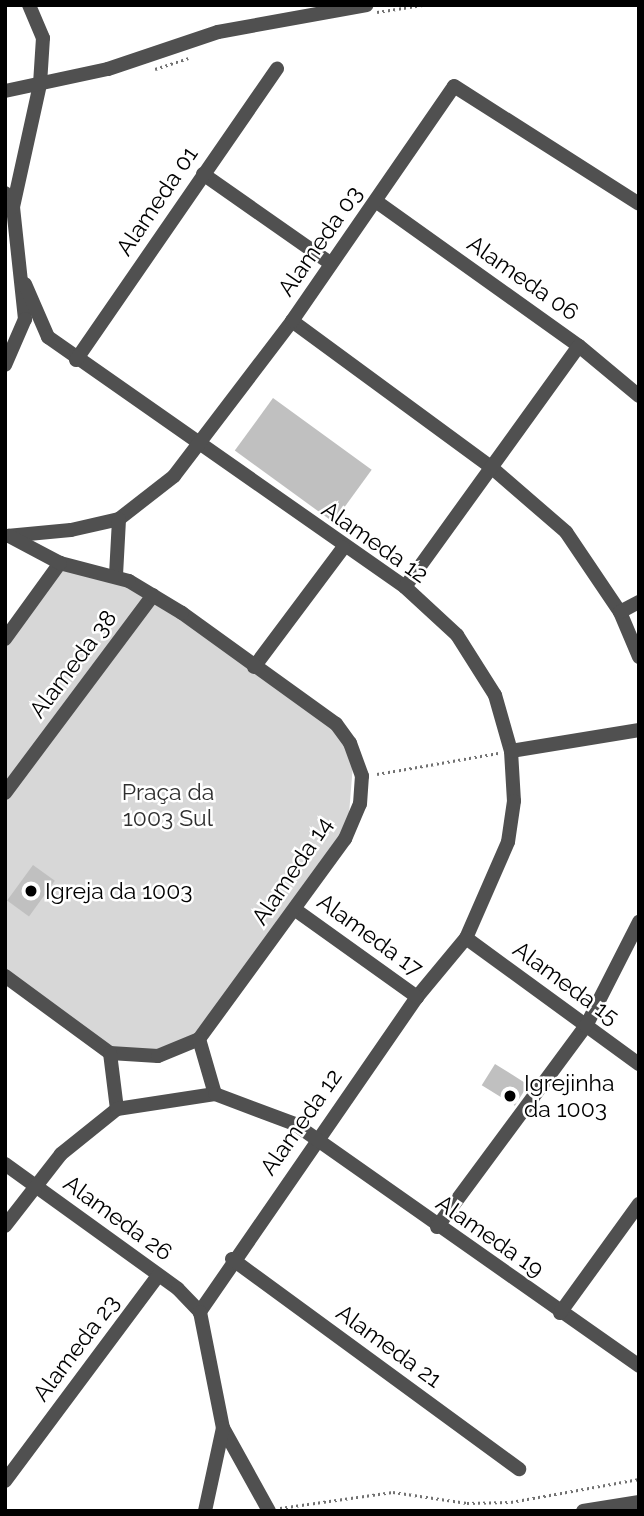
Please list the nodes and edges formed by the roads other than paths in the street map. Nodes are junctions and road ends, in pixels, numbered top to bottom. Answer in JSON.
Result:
{"nodes":[{"id":1,"x":29,"y":5,"type":"edge"},
{"id":2,"x":371,"y":9,"type":"edge"},
{"id":3,"x":277,"y":69,"type":"dead end"},
{"id":4,"x":40,"y":84,"type":"junction"},
{"id":5,"x":5,"y":91,"type":"edge"},
{"id":6,"x":202,"y":174,"type":"junction"},
{"id":7,"x":5,"y":193,"type":"edge"},
{"id":8,"x":377,"y":202,"type":"junction"},
{"id":9,"x":639,"y":204,"type":"edge"},
{"id":10,"x":13,"y":207,"type":"junction"},
{"id":11,"x":330,"y":263,"type":"junction"},
{"id":12,"x":25,"y":284,"type":"junction"},
{"id":13,"x":292,"y":321,"type":"junction"},
{"id":14,"x":579,"y":346,"type":"junction"},
{"id":15,"x":76,"y":360,"type":"junction"},
{"id":16,"x":5,"y":365,"type":"edge"},
{"id":17,"x":639,"y":396,"type":"edge"},
{"id":18,"x":198,"y":447,"type":"junction"},
{"id":19,"x":491,"y":467,"type":"junction"},
{"id":20,"x":119,"y":519,"type":"junction"},
{"id":21,"x":7,"y":536,"type":"edge"},
{"id":22,"x":343,"y":548,"type":"junction"},
{"id":23,"x":60,"y":563,"type":"junction"},
{"id":24,"x":116,"y":575,"type":"junction"},
{"id":25,"x":405,"y":587,"type":"junction"},
{"id":26,"x":153,"y":595,"type":"junction"},
{"id":27,"x":639,"y":602,"type":"edge"},
{"id":28,"x":621,"y":612,"type":"junction"},
{"id":29,"x":5,"y":639,"type":"edge"},
{"id":30,"x":639,"y":657,"type":"edge"},
{"id":31,"x":254,"y":667,"type":"junction"},
{"id":32,"x":639,"y":730,"type":"edge"},
{"id":33,"x":512,"y":751,"type":"junction"},
{"id":34,"x":5,"y":793,"type":"edge"},
{"id":35,"x":296,"y":911,"type":"junction"},
{"id":36,"x":639,"y":922,"type":"edge"},
{"id":37,"x":466,"y":939,"type":"junction"},
{"id":38,"x":5,"y":976,"type":"edge"},
{"id":39,"x":417,"y":997,"type":"junction"},
{"id":40,"x":586,"y":1026,"type":"junction"},
{"id":41,"x":199,"y":1039,"type":"junction"},
{"id":42,"x":110,"y":1053,"type":"junction"},
{"id":43,"x":639,"y":1064,"type":"edge"},
{"id":44,"x":215,"y":1094,"type":"junction"},
{"id":45,"x":117,"y":1109,"type":"junction"},
{"id":46,"x":317,"y":1140,"type":"junction"},
{"id":47,"x":5,"y":1164,"type":"edge"},
{"id":48,"x":35,"y":1185,"type":"junction"},
{"id":49,"x":639,"y":1204,"type":"edge"},
{"id":50,"x":5,"y":1226,"type":"edge"},
{"id":51,"x":437,"y":1227,"type":"junction"},
{"id":52,"x":232,"y":1259,"type":"junction"},
{"id":53,"x":158,"y":1276,"type":"junction"},
{"id":54,"x":200,"y":1312,"type":"junction"},
{"id":55,"x":560,"y":1313,"type":"junction"},
{"id":56,"x":639,"y":1366,"type":"edge"},
{"id":57,"x":223,"y":1428,"type":"junction"},
{"id":58,"x":519,"y":1469,"type":"dead end"},
{"id":59,"x":5,"y":1482,"type":"edge"},
{"id":60,"x":639,"y":1502,"type":"edge"},
{"id":61,"x":269,"y":1510,"type":"edge"},
{"id":62,"x":205,"y":1511,"type":"edge"},
{"id":63,"x":583,"y":1511,"type":"edge"}],
"edges":[{"from":1,"to":4,"type":"street"},
{"from":2,"to":4,"type":"street"},
{"from":3,"to":6,"type":"street","name":"Alameda 01"},
{"from":4,"to":5,"type":"street"},
{"from":4,"to":10,"type":"street"},
{"from":6,"to":11,"type":"street"},
{"from":6,"to":15,"type":"street","name":"Alameda 01"},
{"from":7,"to":10,"type":"street"},
{"from":8,"to":9,"type":"street","name":"Alameda 03"},
{"from":8,"to":11,"type":"street","name":"Alameda 03"},
{"from":8,"to":14,"type":"street","name":"Alameda 06"},
{"from":10,"to":12,"type":"street"},
{"from":11,"to":13,"type":"street","name":"Alameda 03"},
{"from":12,"to":15,"type":"street","name":"Alameda 12"},
{"from":12,"to":16,"type":"street"},
{"from":13,"to":18,"type":"street","name":"Alameda 03"},
{"from":13,"to":19,"type":"street"},
{"from":14,"to":17,"type":"street","name":"Alameda 06"},
{"from":14,"to":19,"type":"street"},
{"from":15,"to":18,"type":"street","name":"Alameda 12"},
{"from":18,"to":20,"type":"street","name":"Alameda 03"},
{"from":18,"to":22,"type":"street","name":"Alameda 12"},
{"from":19,"to":25,"type":"street"},
{"from":19,"to":28,"type":"street"},
{"from":20,"to":21,"type":"street"},
{"from":20,"to":24,"type":"street"},
{"from":21,"to":23,"type":"street","name":"Alameda 14"},
{"from":22,"to":25,"type":"street","name":"Alameda 12"},
{"from":22,"to":31,"type":"street"},
{"from":23,"to":24,"type":"street","name":"Alameda 14"},
{"from":23,"to":29,"type":"street"},
{"from":24,"to":26,"type":"street","name":"Alameda 14"},
{"from":25,"to":33,"type":"street","name":"Alameda 12"},
{"from":26,"to":31,"type":"street","name":"Alameda 14"},
{"from":26,"to":34,"type":"street","name":"Alameda 38"},
{"from":27,"to":28,"type":"street"},
{"from":28,"to":30,"type":"street"},
{"from":31,"to":35,"type":"street","name":"Alameda 14"},
{"from":32,"to":33,"type":"street"},
{"from":33,"to":37,"type":"street","name":"Alameda 12"},
{"from":35,"to":39,"type":"street","name":"Alameda 17"},
{"from":35,"to":41,"type":"street","name":"Alameda 14"},
{"from":36,"to":40,"type":"street"},
{"from":37,"to":39,"type":"street","name":"Alameda 12"},
{"from":37,"to":40,"type":"street","name":"Alameda 15"},
{"from":38,"to":42,"type":"street"},
{"from":39,"to":46,"type":"street","name":"Alameda 12"},
{"from":40,"to":43,"type":"street","name":"Alameda 15"},
{"from":40,"to":51,"type":"street"},
{"from":41,"to":42,"type":"street"},
{"from":41,"to":44,"type":"street"},
{"from":42,"to":45,"type":"street"},
{"from":44,"to":45,"type":"street"},
{"from":44,"to":46,"type":"street","name":"Alameda 19"},
{"from":45,"to":48,"type":"street"},
{"from":46,"to":51,"type":"street","name":"Alameda 19"},
{"from":46,"to":52,"type":"street","name":"Alameda 12"},
{"from":47,"to":48,"type":"street","name":"Alameda 26"},
{"from":48,"to":50,"type":"street"},
{"from":48,"to":53,"type":"street","name":"Alameda 26"},
{"from":49,"to":55,"type":"street"},
{"from":51,"to":55,"type":"street","name":"Alameda 19"},
{"from":52,"to":54,"type":"street","name":"Alameda 12"},
{"from":52,"to":58,"type":"street","name":"Alameda 21"},
{"from":53,"to":54,"type":"street","name":"Alameda 26"},
{"from":53,"to":59,"type":"street","name":"Alameda 23"},
{"from":54,"to":57,"type":"street"},
{"from":55,"to":56,"type":"street","name":"Alameda 19"},
{"from":57,"to":61,"type":"street"},
{"from":57,"to":62,"type":"street"},
{"from":60,"to":63,"type":"street"}]}
